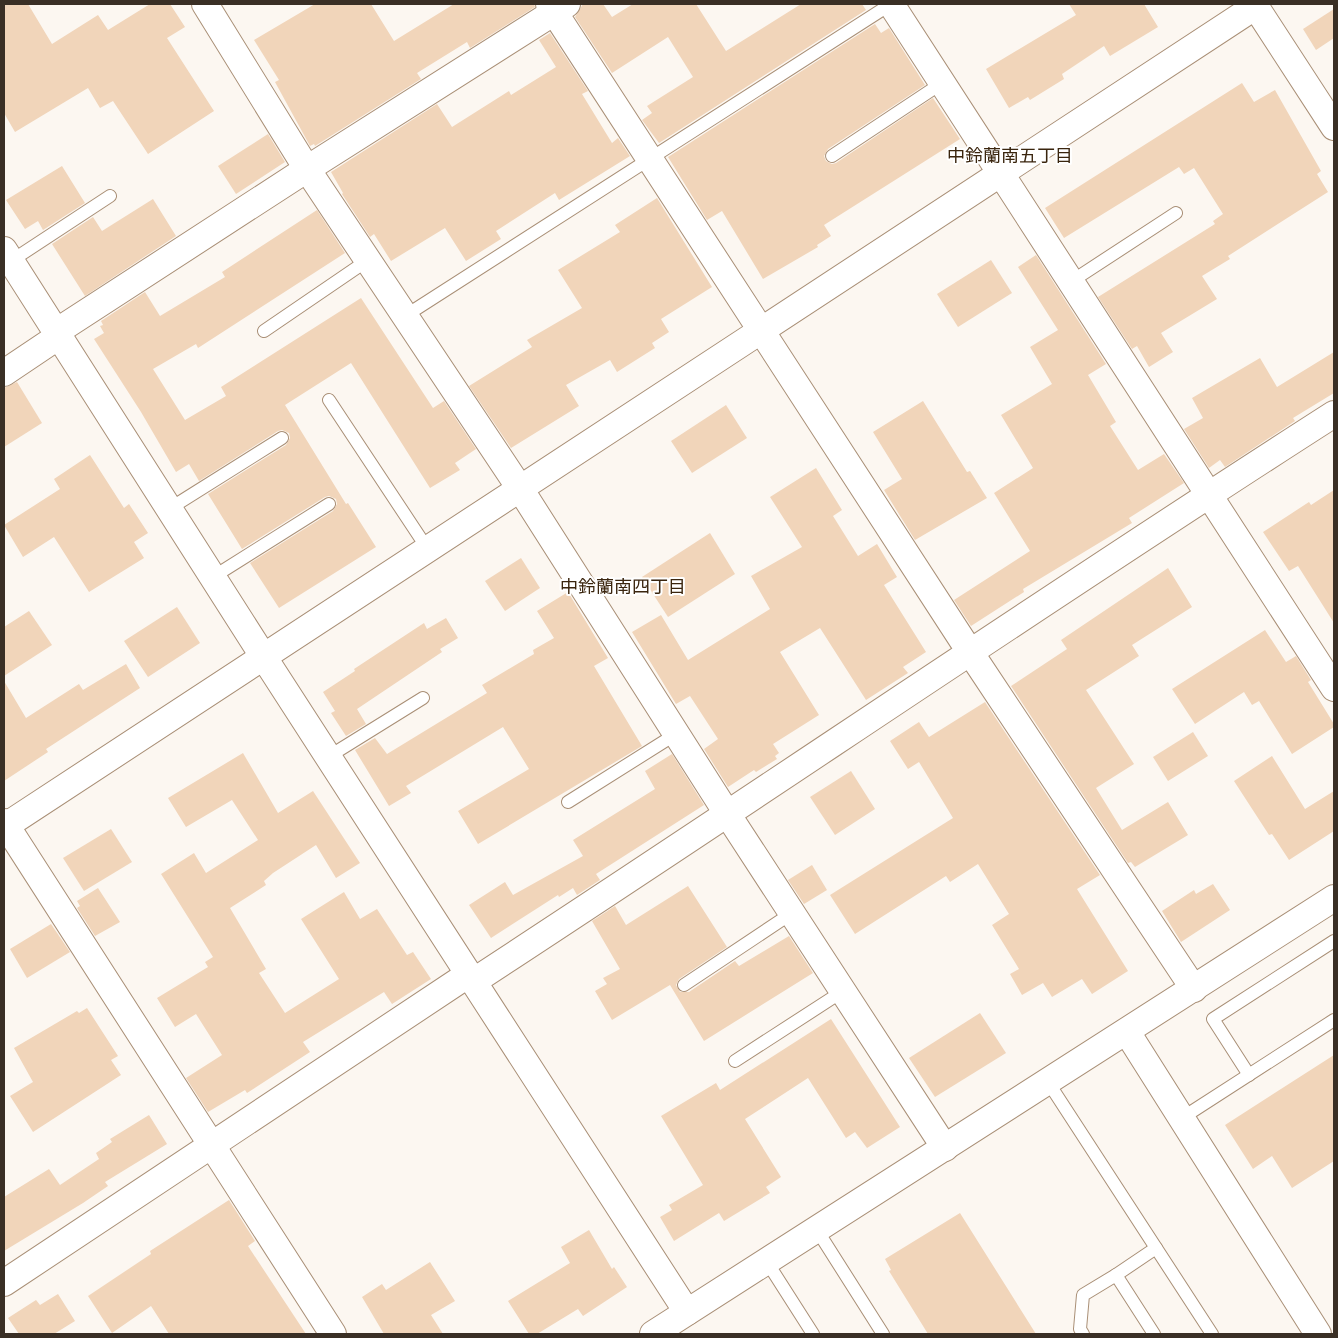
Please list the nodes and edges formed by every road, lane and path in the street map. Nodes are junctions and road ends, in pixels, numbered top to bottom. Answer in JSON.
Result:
{"nodes":[{"id":1,"x":891,"y":4,"type":"edge"},
{"id":2,"x":1255,"y":5,"type":"edge"},
{"id":3,"x":211,"y":6,"type":"edge"},
{"id":4,"x":557,"y":6,"type":"edge"},
{"id":5,"x":942,"y":83,"type":"junction"},
{"id":6,"x":1334,"y":128,"type":"edge"},
{"id":7,"x":832,"y":156,"type":"dead end"},
{"id":8,"x":650,"y":160,"type":"junction"},
{"id":9,"x":307,"y":169,"type":"junction"},
{"id":10,"x":1001,"y":172,"type":"junction"},
{"id":11,"x":110,"y":196,"type":"dead end"},
{"id":12,"x":1176,"y":214,"type":"dead end"},
{"id":13,"x":7,"y":255,"type":"edge"},
{"id":14,"x":368,"y":260,"type":"junction"},
{"id":15,"x":1072,"y":281,"type":"junction"},
{"id":16,"x":405,"y":316,"type":"junction"},
{"id":17,"x":760,"y":329,"type":"junction"},
{"id":18,"x":264,"y":331,"type":"dead end"},
{"id":19,"x":58,"y":334,"type":"junction"},
{"id":20,"x":4,"y":373,"type":"edge"},
{"id":21,"x":329,"y":400,"type":"dead end"},
{"id":22,"x":1334,"y":414,"type":"edge"},
{"id":23,"x":282,"y":438,"type":"dead end"},
{"id":24,"x":519,"y":488,"type":"junction"},
{"id":25,"x":1210,"y":493,"type":"junction"},
{"id":26,"x":330,"y":504,"type":"dead end"},
{"id":27,"x":169,"y":509,"type":"junction"},
{"id":28,"x":427,"y":548,"type":"junction"},
{"id":29,"x":213,"y":577,"type":"junction"},
{"id":30,"x":970,"y":652,"type":"junction"},
{"id":31,"x":262,"y":656,"type":"junction"},
{"id":32,"x":1334,"y":688,"type":"edge"},
{"id":33,"x":423,"y":698,"type":"dead end"},
{"id":34,"x":676,"y":734,"type":"junction"},
{"id":35,"x":328,"y":757,"type":"junction"},
{"id":36,"x":568,"y":802,"type":"dead end"},
{"id":37,"x":728,"y":815,"type":"junction"},
{"id":38,"x":5,"y":825,"type":"edge"},
{"id":39,"x":1334,"y":898,"type":"edge"},
{"id":40,"x":792,"y":913,"type":"junction"},
{"id":41,"x":1334,"y":941,"type":"edge"},
{"id":42,"x":472,"y":978,"type":"junction"},
{"id":43,"x":684,"y":985,"type":"dead end"},
{"id":44,"x":1194,"y":989,"type":"junction"},
{"id":45,"x":843,"y":991,"type":"junction"},
{"id":46,"x":1334,"y":1020,"type":"edge"},
{"id":47,"x":1127,"y":1032,"type":"junction"},
{"id":48,"x":735,"y":1061,"type":"dead end"},
{"id":49,"x":1249,"y":1075,"type":"junction"},
{"id":50,"x":1048,"y":1082,"type":"junction"},
{"id":51,"x":1182,"y":1118,"type":"junction"},
{"id":52,"x":211,"y":1147,"type":"junction"},
{"id":53,"x":946,"y":1148,"type":"junction"},
{"id":54,"x":817,"y":1230,"type":"junction"},
{"id":55,"x":1156,"y":1248,"type":"junction"},
{"id":56,"x":767,"y":1262,"type":"junction"},
{"id":57,"x":1116,"y":1275,"type":"junction"},
{"id":58,"x":4,"y":1283,"type":"edge"},
{"id":59,"x":687,"y":1312,"type":"junction"},
{"id":60,"x":333,"y":1334,"type":"edge"},
{"id":61,"x":653,"y":1334,"type":"edge"},
{"id":62,"x":813,"y":1334,"type":"edge"},
{"id":63,"x":883,"y":1334,"type":"edge"},
{"id":64,"x":1083,"y":1334,"type":"edge"},
{"id":65,"x":1154,"y":1334,"type":"edge"},
{"id":66,"x":1212,"y":1334,"type":"edge"},
{"id":67,"x":1318,"y":1334,"type":"edge"}],
"edges":[{"from":1,"to":5,"type":"street"},
{"from":1,"to":8,"type":"lane"},
{"from":2,"to":6,"type":"street"},
{"from":2,"to":10,"type":"street"},
{"from":3,"to":9,"type":"street"},
{"from":4,"to":8,"type":"street"},
{"from":4,"to":9,"type":"street"},
{"from":5,"to":7,"type":"lane"},
{"from":5,"to":10,"type":"street"},
{"from":8,"to":16,"type":"lane"},
{"from":8,"to":17,"type":"street"},
{"from":9,"to":14,"type":"street"},
{"from":9,"to":19,"type":"street"},
{"from":10,"to":15,"type":"street"},
{"from":10,"to":17,"type":"street"},
{"from":11,"to":13,"type":"lane"},
{"from":12,"to":15,"type":"lane"},
{"from":13,"to":19,"type":"street"},
{"from":14,"to":16,"type":"street"},
{"from":14,"to":18,"type":"lane"},
{"from":15,"to":25,"type":"street"},
{"from":16,"to":24,"type":"street"},
{"from":17,"to":24,"type":"street"},
{"from":17,"to":30,"type":"street"},
{"from":19,"to":20,"type":"street"},
{"from":19,"to":27,"type":"street"},
{"from":21,"to":28,"type":"lane"},
{"from":22,"to":25,"type":"street"},
{"from":23,"to":27,"type":"lane"},
{"from":24,"to":28,"type":"street"},
{"from":24,"to":34,"type":"street"},
{"from":25,"to":30,"type":"street"},
{"from":25,"to":32,"type":"street"},
{"from":26,"to":29,"type":"lane"},
{"from":27,"to":29,"type":"street"},
{"from":28,"to":31,"type":"street"},
{"from":29,"to":31,"type":"street"},
{"from":30,"to":37,"type":"street"},
{"from":30,"to":44,"type":"street"},
{"from":31,"to":35,"type":"street"},
{"from":31,"to":38,"type":"street"},
{"from":33,"to":35,"type":"lane"},
{"from":34,"to":36,"type":"lane"},
{"from":34,"to":37,"type":"street"},
{"from":35,"to":42,"type":"street"},
{"from":37,"to":40,"type":"street"},
{"from":37,"to":42,"type":"street"},
{"from":38,"to":52,"type":"street"},
{"from":39,"to":44,"type":"street"},
{"from":40,"to":43,"type":"lane"},
{"from":40,"to":45,"type":"street"},
{"from":41,"to":49,"type":"lane"},
{"from":42,"to":52,"type":"street"},
{"from":42,"to":59,"type":"street"},
{"from":44,"to":47,"type":"street"},
{"from":45,"to":48,"type":"lane"},
{"from":45,"to":53,"type":"street"},
{"from":46,"to":49,"type":"lane"},
{"from":47,"to":50,"type":"street"},
{"from":47,"to":51,"type":"street"},
{"from":49,"to":51,"type":"lane"},
{"from":50,"to":53,"type":"street"},
{"from":50,"to":55,"type":"lane"},
{"from":51,"to":67,"type":"street"},
{"from":52,"to":58,"type":"street"},
{"from":52,"to":60,"type":"street"},
{"from":53,"to":54,"type":"street"},
{"from":54,"to":56,"type":"street"},
{"from":54,"to":63,"type":"lane"},
{"from":55,"to":57,"type":"lane"},
{"from":55,"to":66,"type":"lane"},
{"from":56,"to":59,"type":"street"},
{"from":56,"to":62,"type":"lane"},
{"from":57,"to":64,"type":"lane"},
{"from":57,"to":65,"type":"lane"},
{"from":59,"to":61,"type":"street"}]}
